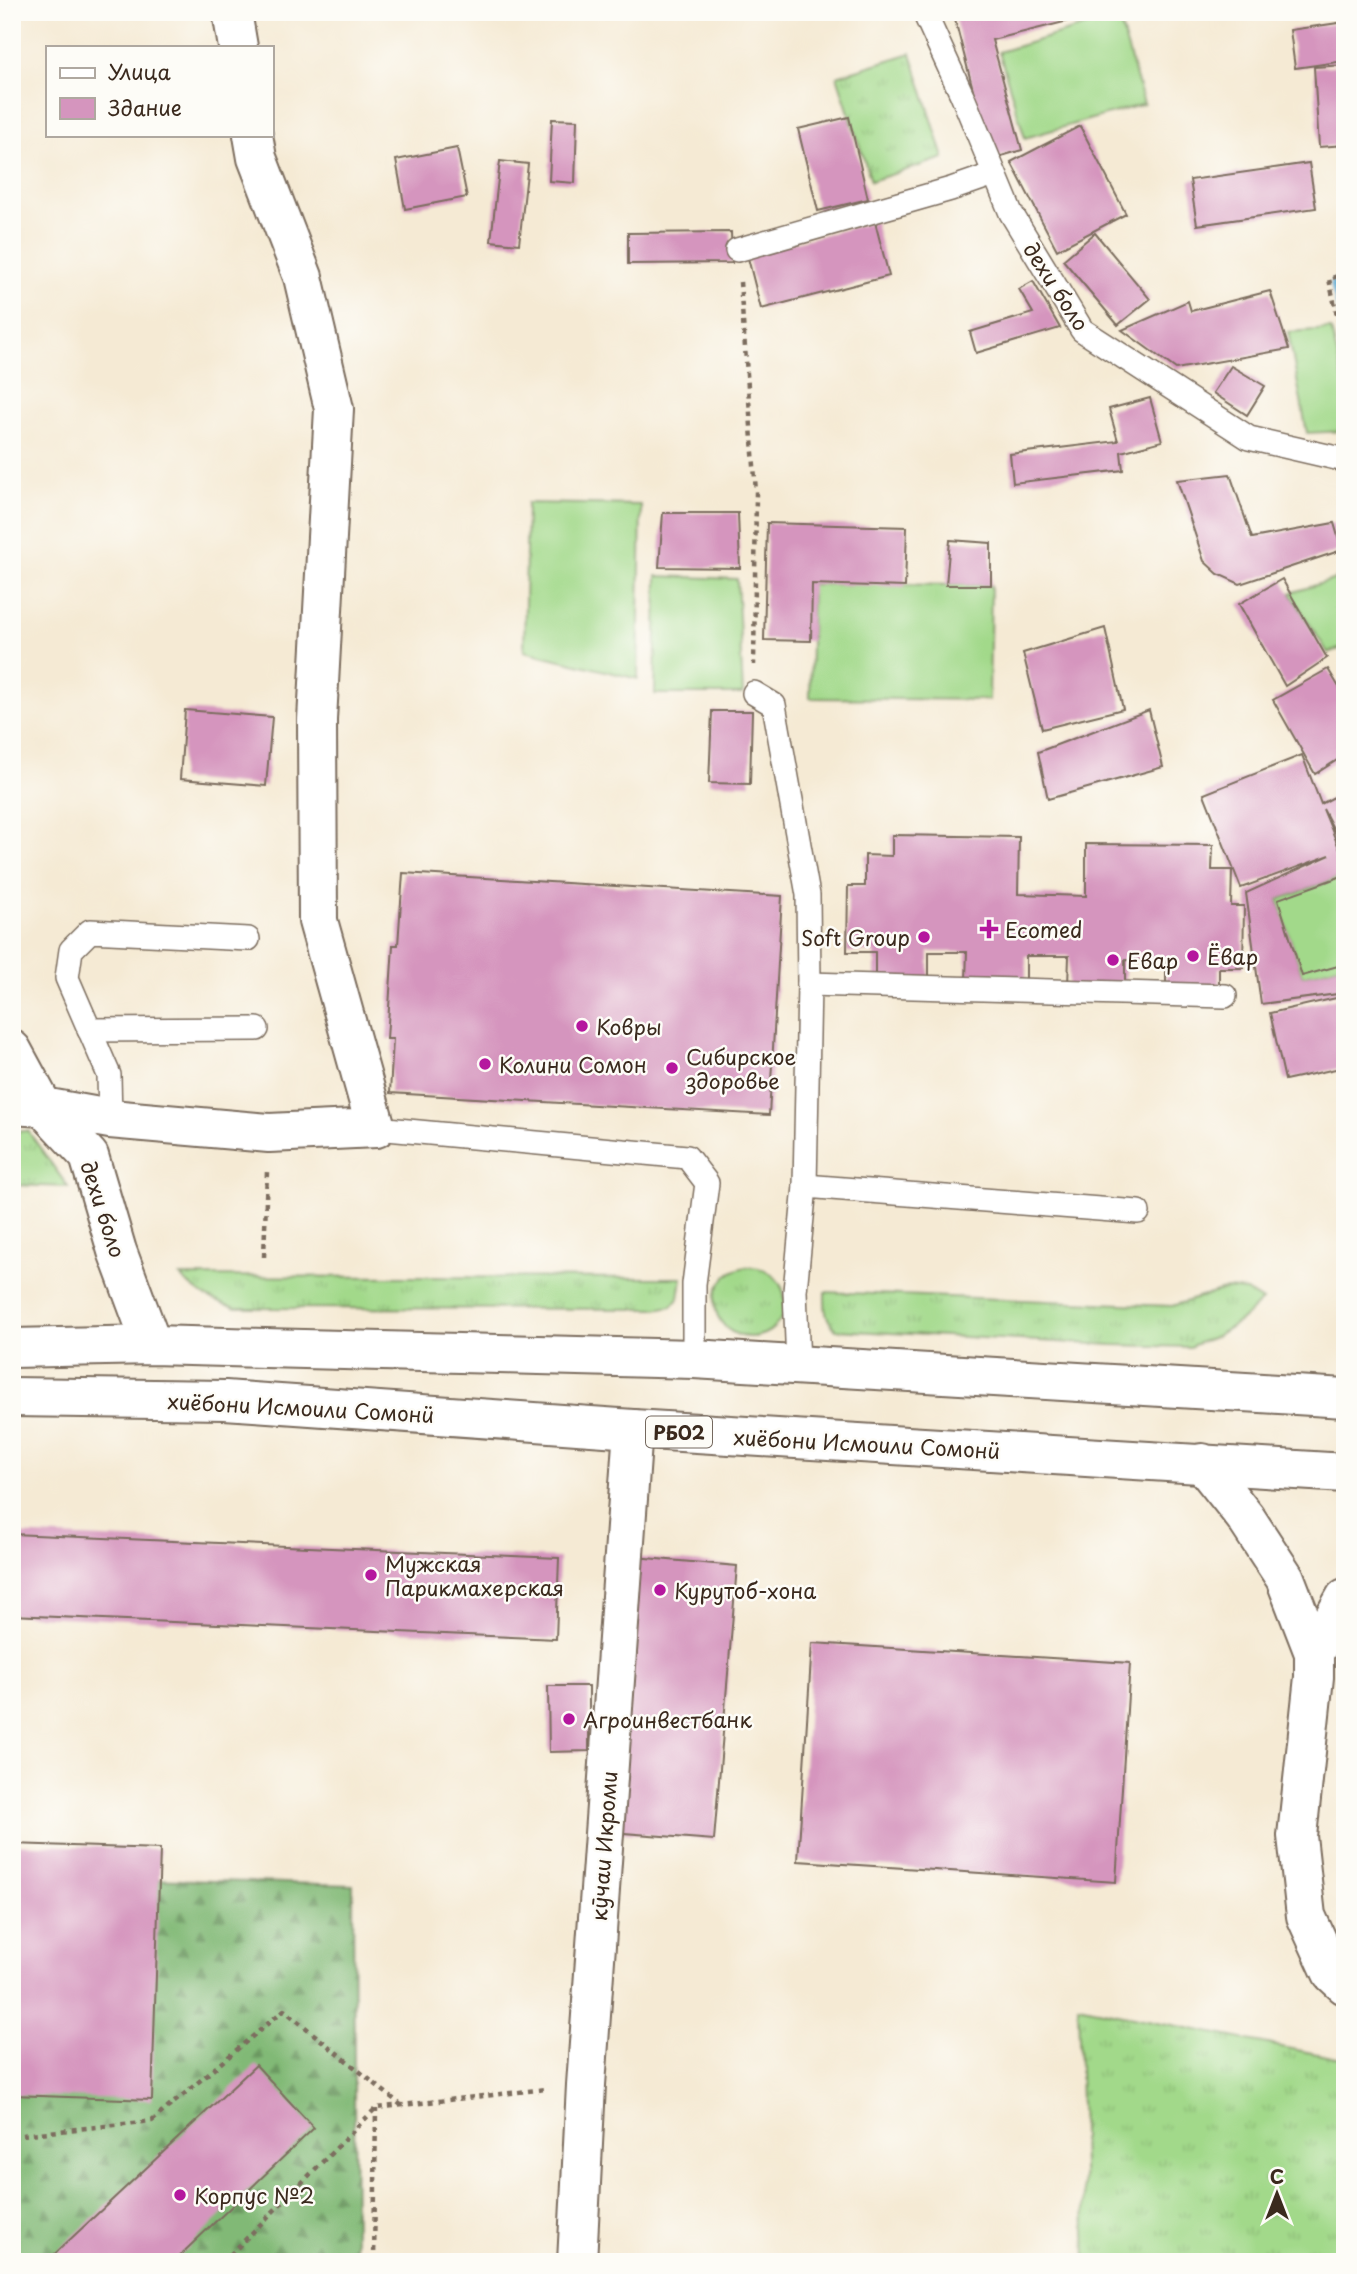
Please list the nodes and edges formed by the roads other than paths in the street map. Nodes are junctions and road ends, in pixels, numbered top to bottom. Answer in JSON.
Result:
{"nodes":[{"id":1,"x":232,"y":12,"type":"edge"},
{"id":2,"x":924,"y":12,"type":"edge"},
{"id":3,"x":238,"y":46,"type":"edge"},
{"id":4,"x":253,"y":136,"type":"edge"},
{"id":5,"x":994,"y":174,"type":"junction"},
{"id":6,"x":737,"y":250,"type":"road end"},
{"id":7,"x":1345,"y":460,"type":"edge"},
{"id":8,"x":754,"y":694,"type":"road end"},
{"id":9,"x":248,"y":939,"type":"dead end"},
{"id":10,"x":809,"y":984,"type":"junction"},
{"id":11,"x":1225,"y":996,"type":"dead end"},
{"id":12,"x":257,"y":1029,"type":"dead end"},
{"id":13,"x":89,"y":1030,"type":"junction"},
{"id":14,"x":12,"y":1050,"type":"edge"},
{"id":15,"x":28,"y":1106,"type":"edge"},
{"id":16,"x":110,"y":1119,"type":"junction"},
{"id":17,"x":376,"y":1128,"type":"junction"},
{"id":18,"x":805,"y":1186,"type":"junction"},
{"id":19,"x":1138,"y":1212,"type":"dead end"},
{"id":20,"x":12,"y":1334,"type":"edge"},
{"id":21,"x":152,"y":1345,"type":"junction"},
{"id":22,"x":57,"y":1347,"type":"junction"},
{"id":23,"x":12,"y":1348,"type":"edge"},
{"id":24,"x":694,"y":1359,"type":"junction"},
{"id":25,"x":798,"y":1364,"type":"junction"},
{"id":26,"x":12,"y":1397,"type":"edge"},
{"id":27,"x":1345,"y":1398,"type":"edge"},
{"id":28,"x":633,"y":1429,"type":"junction"},
{"id":29,"x":1202,"y":1463,"type":"junction"},
{"id":30,"x":1345,"y":1473,"type":"edge"},
{"id":31,"x":1345,"y":1598,"type":"edge"},
{"id":32,"x":1314,"y":1653,"type":"junction"},
{"id":33,"x":1345,"y":1985,"type":"edge"},
{"id":34,"x":577,"y":2262,"type":"edge"}],
"edges":[{"from":1,"to":3,"type":"main road"},
{"from":2,"to":5,"type":"lane","name":"дехи боло"},
{"from":4,"to":17,"type":"main road"},
{"from":5,"to":6,"type":"lane"},
{"from":5,"to":7,"type":"lane","name":"дехи боло"},
{"from":8,"to":10,"type":"lane"},
{"from":9,"to":13,"type":"lane"},
{"from":10,"to":11,"type":"lane"},
{"from":10,"to":18,"type":"lane"},
{"from":12,"to":13,"type":"lane"},
{"from":13,"to":16,"type":"lane"},
{"from":14,"to":15,"type":"main road","name":"дехи боло"},
{"from":15,"to":16,"type":"main road"},
{"from":15,"to":21,"type":"main road","name":"дехи боло"},
{"from":16,"to":17,"type":"main road"},
{"from":17,"to":24,"type":"lane"},
{"from":18,"to":19,"type":"lane"},
{"from":18,"to":25,"type":"lane"},
{"from":20,"to":22,"type":"main road"},
{"from":21,"to":22,"type":"main road"},
{"from":21,"to":24,"type":"main road"},
{"from":22,"to":23,"type":"main road"},
{"from":24,"to":25,"type":"main road"},
{"from":25,"to":27,"type":"main road"},
{"from":26,"to":28,"type":"main road","name":"хиёбони Исмоили Сомонӣ","number":"РБ02"},
{"from":28,"to":29,"type":"main road","name":"хиёбони Исмоили Сомонӣ","number":"РБ02"},
{"from":28,"to":34,"type":"main road","name":"кӯчаи Икроми"},
{"from":29,"to":30,"type":"main road","name":"хиёбони Исмоили Сомонӣ","number":"РБ02"},
{"from":29,"to":32,"type":"main road"},
{"from":31,"to":32,"type":"main road"},
{"from":32,"to":33,"type":"main road"}]}
